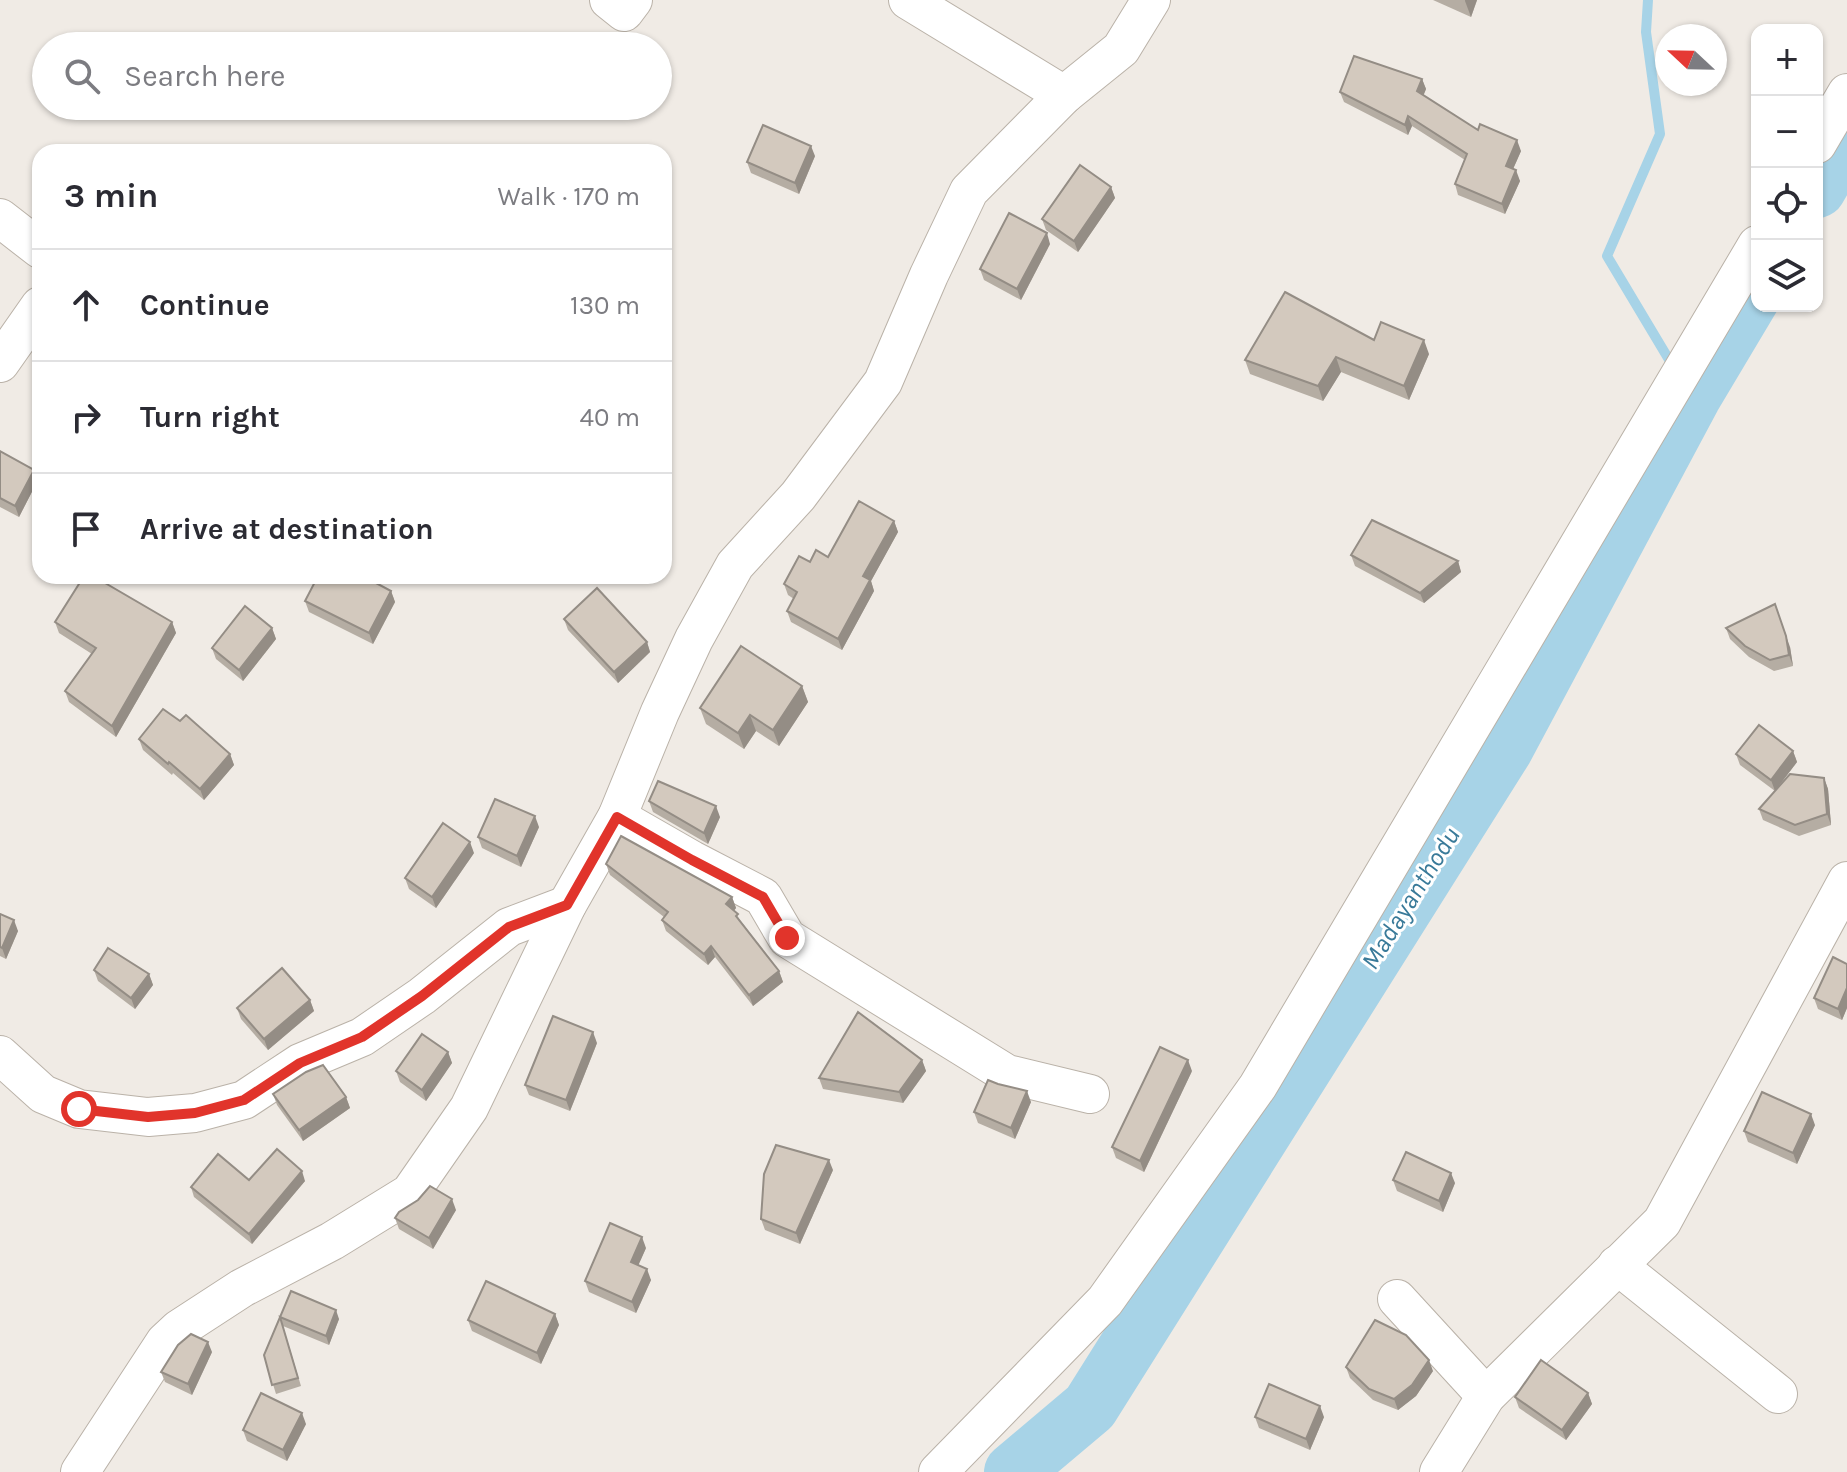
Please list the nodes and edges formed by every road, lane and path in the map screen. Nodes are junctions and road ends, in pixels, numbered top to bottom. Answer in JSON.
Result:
{"nodes":[{"id":1,"x":609,"y":0,"type":"edge"},
{"id":2,"x":633,"y":0,"type":"edge"},
{"id":3,"x":908,"y":0,"type":"edge"},
{"id":4,"x":1151,"y":0,"type":"edge"},
{"id":5,"x":1847,"y":93,"type":"edge"},
{"id":6,"x":1064,"y":95,"type":"junction"},
{"id":7,"x":1823,"y":134,"type":"edge"},
{"id":8,"x":0,"y":218,"type":"edge"},
{"id":9,"x":32,"y":243,"type":"edge"},
{"id":10,"x":1751,"y":255,"type":"edge"},
{"id":11,"x":32,"y":317,"type":"edge"},
{"id":12,"x":0,"y":363,"type":"edge"},
{"id":13,"x":617,"y":817,"type":"junction"},
{"id":14,"x":1847,"y":881,"type":"edge"},
{"id":15,"x":567,"y":905,"type":"junction"},
{"id":16,"x":0,"y":1055,"type":"edge"},
{"id":17,"x":1090,"y":1094,"type":"dead end"},
{"id":18,"x":1617,"y":1265,"type":"junction"},
{"id":19,"x":1397,"y":1299,"type":"dead end"},
{"id":20,"x":1778,"y":1394,"type":"dead end"},
{"id":21,"x":1486,"y":1396,"type":"junction"},
{"id":22,"x":80,"y":1472,"type":"edge"},
{"id":23,"x":938,"y":1472,"type":"edge"},
{"id":24,"x":1439,"y":1472,"type":"edge"}],
"edges":[{"from":1,"to":2,"type":"street"},
{"from":3,"to":6,"type":"street"},
{"from":4,"to":6,"type":"street"},
{"from":5,"to":7,"type":"street"},
{"from":6,"to":13,"type":"street"},
{"from":8,"to":9,"type":"street"},
{"from":10,"to":23,"type":"street"},
{"from":11,"to":12,"type":"street"},
{"from":13,"to":15,"type":"street"},
{"from":13,"to":17,"type":"street"},
{"from":14,"to":18,"type":"street"},
{"from":15,"to":16,"type":"street"},
{"from":15,"to":22,"type":"street"},
{"from":18,"to":20,"type":"street"},
{"from":18,"to":21,"type":"street"},
{"from":19,"to":21,"type":"street"},
{"from":21,"to":24,"type":"street"}]}
